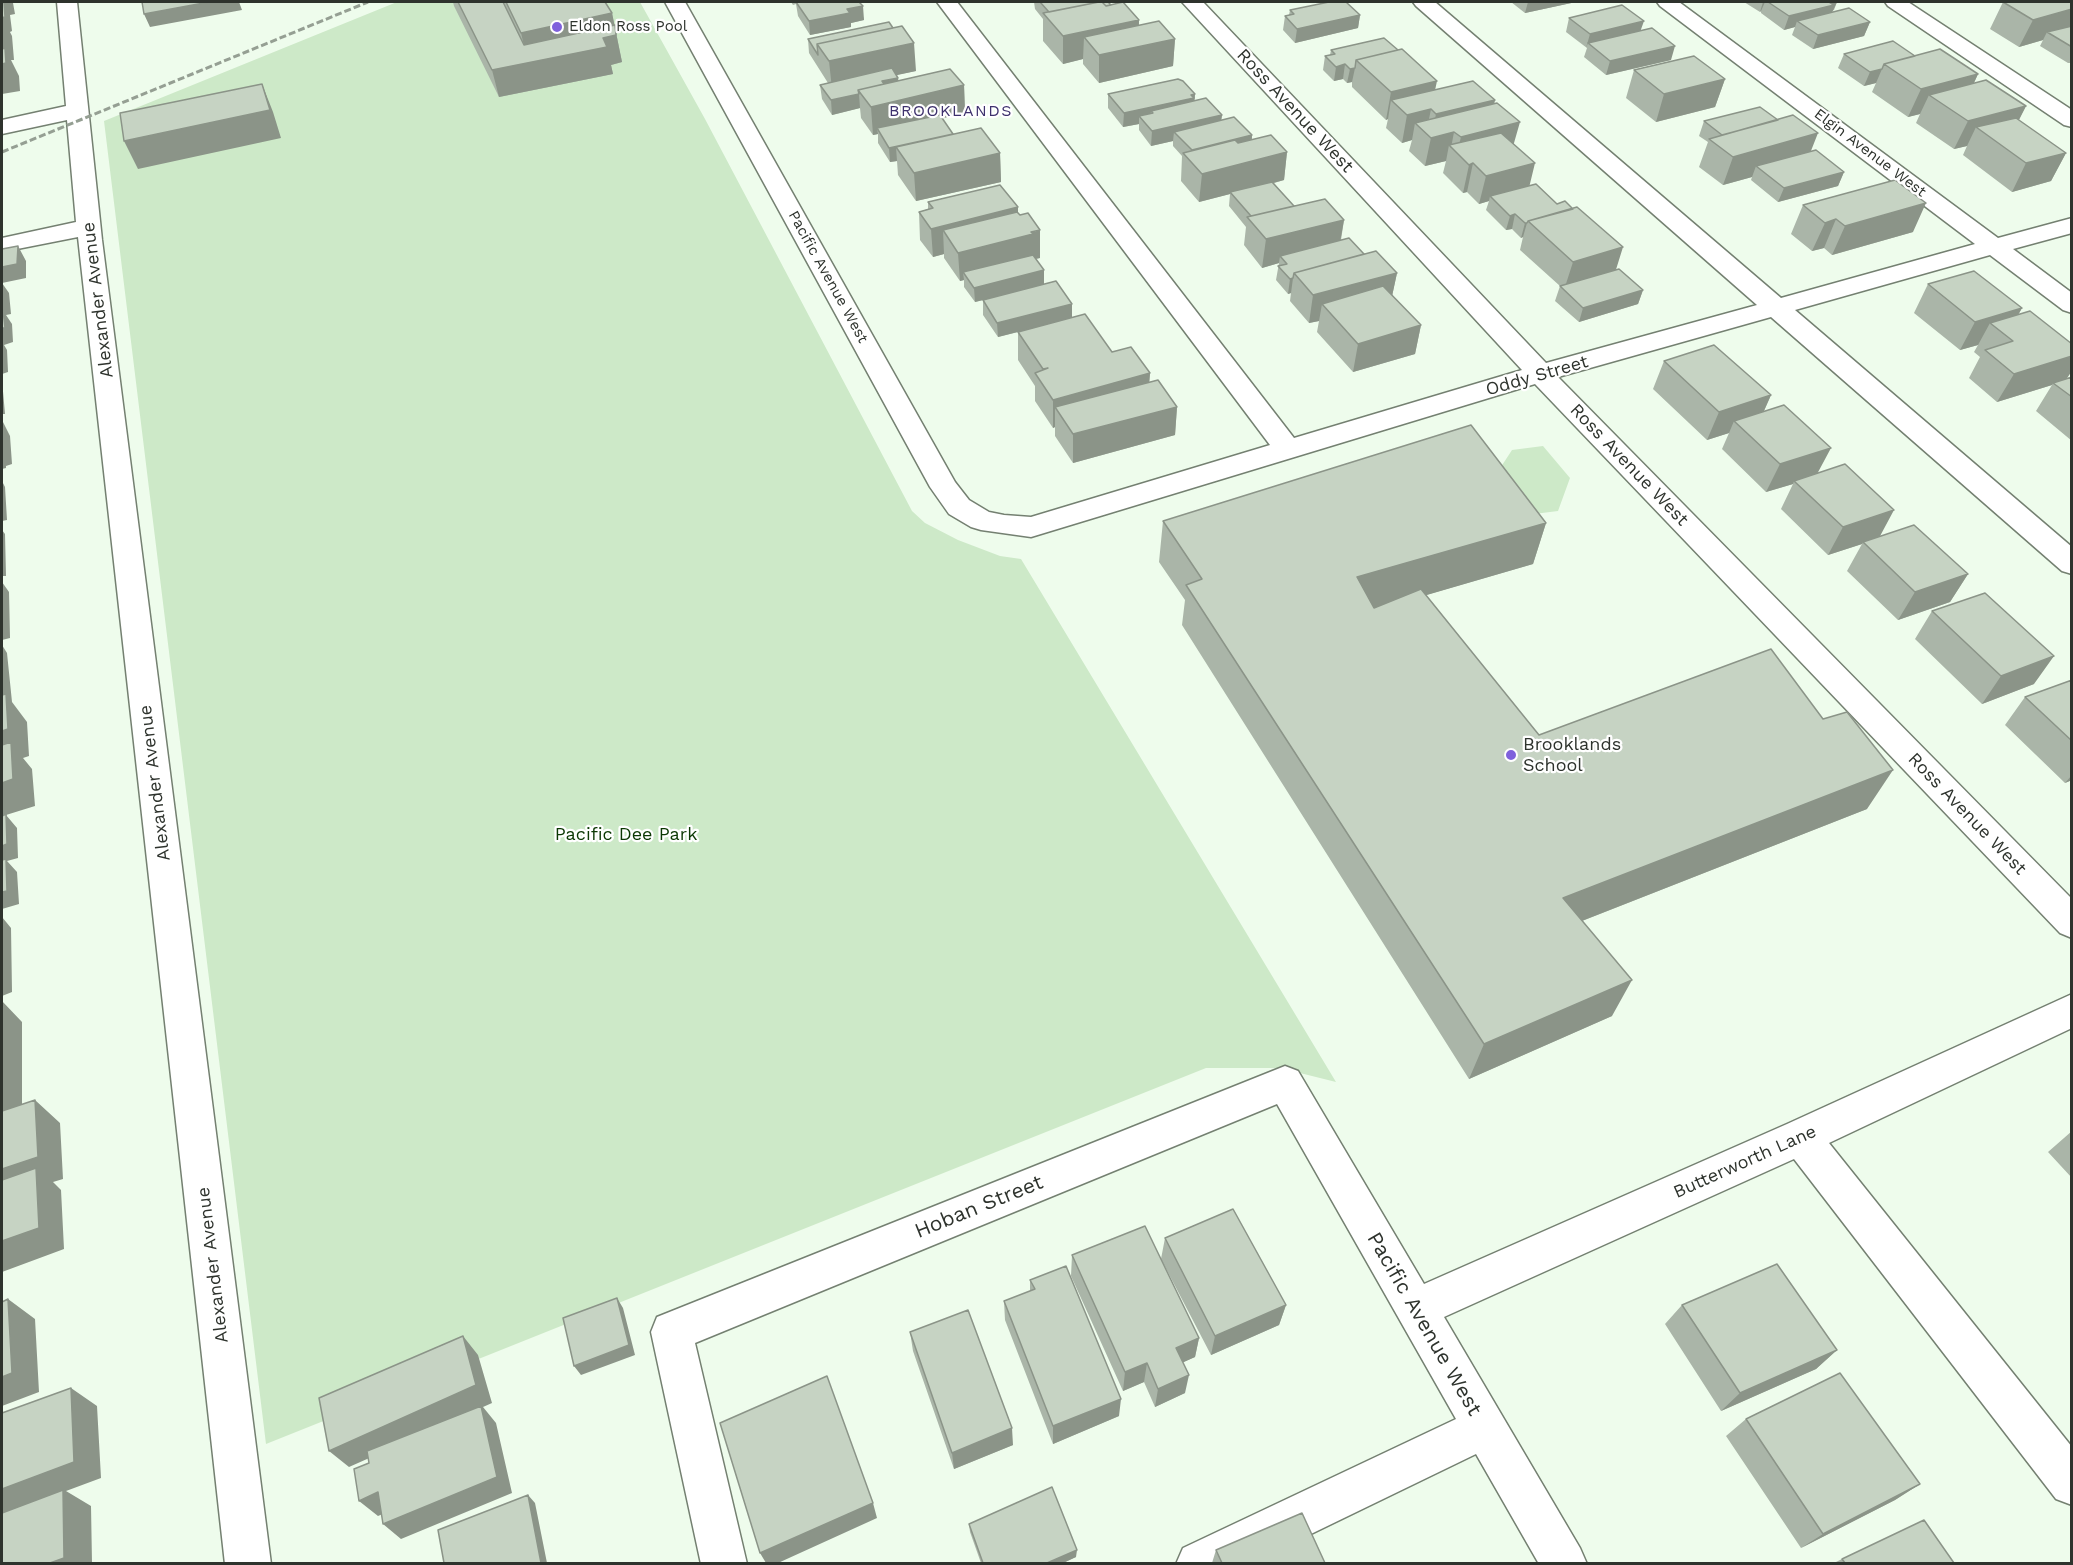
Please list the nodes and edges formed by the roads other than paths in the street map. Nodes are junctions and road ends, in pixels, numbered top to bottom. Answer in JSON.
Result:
{"nodes":[{"id":1,"x":67,"y":2,"type":"edge"},
{"id":2,"x":675,"y":2,"type":"edge"},
{"id":3,"x":947,"y":2,"type":"edge"},
{"id":4,"x":1192,"y":2,"type":"edge"},
{"id":5,"x":1423,"y":2,"type":"edge"},
{"id":6,"x":1667,"y":2,"type":"edge"},
{"id":7,"x":1895,"y":2,"type":"edge"},
{"id":8,"x":76,"y":111,"type":"junction"},
{"id":9,"x":2072,"y":120,"type":"edge"},
{"id":10,"x":2,"y":127,"type":"edge"},
{"id":11,"x":2072,"y":225,"type":"edge"},
{"id":12,"x":89,"y":227,"type":"junction"},
{"id":13,"x":2,"y":244,"type":"edge"},
{"id":14,"x":1993,"y":245,"type":"junction"},
{"id":15,"x":2072,"y":305,"type":"edge"},
{"id":16,"x":1774,"y":306,"type":"junction"},
{"id":17,"x":1541,"y":373,"type":"junction"},
{"id":18,"x":1287,"y":449,"type":"junction"},
{"id":19,"x":1004,"y":525,"type":"joint"},
{"id":20,"x":2072,"y":564,"type":"edge"},
{"id":21,"x":2072,"y":923,"type":"edge"},
{"id":22,"x":2072,"y":1010,"type":"edge"},
{"id":23,"x":1285,"y":1083,"type":"joint"},
{"id":24,"x":1801,"y":1137,"type":"junction"},
{"id":25,"x":1416,"y":1309,"type":"junction"},
{"id":26,"x":1484,"y":1428,"type":"junction"},
{"id":27,"x":2072,"y":1483,"type":"edge"},
{"id":28,"x":248,"y":1563,"type":"edge"},
{"id":29,"x":724,"y":1563,"type":"edge"},
{"id":30,"x":1198,"y":1563,"type":"edge"},
{"id":31,"x":1564,"y":1563,"type":"edge"}],
"edges":[{"from":1,"to":8,"type":"street","name":"Alexander Avenue"},
{"from":2,"to":19,"type":"street","name":"Pacific Avenue West"},
{"from":3,"to":18,"type":"street"},
{"from":4,"to":17,"type":"street","name":"Ross Avenue West"},
{"from":5,"to":16,"type":"street"},
{"from":6,"to":14,"type":"street","name":"Elgin Avenue West"},
{"from":7,"to":9,"type":"street"},
{"from":8,"to":10,"type":"street"},
{"from":8,"to":12,"type":"street","name":"Alexander Avenue"},
{"from":11,"to":14,"type":"street","name":"Oddy Street"},
{"from":12,"to":13,"type":"street"},
{"from":12,"to":28,"type":"street","name":"Alexander Avenue"},
{"from":14,"to":15,"type":"street","name":"Elgin Avenue West"},
{"from":14,"to":16,"type":"street","name":"Oddy Street"},
{"from":16,"to":17,"type":"street","name":"Oddy Street"},
{"from":16,"to":20,"type":"street"},
{"from":17,"to":18,"type":"street","name":"Oddy Street"},
{"from":17,"to":21,"type":"street","name":"Ross Avenue West"},
{"from":18,"to":19,"type":"street","name":"Oddy Street"},
{"from":22,"to":24,"type":"street","name":"Butterworth Lane"},
{"from":23,"to":25,"type":"street","name":"Pacific Avenue West"},
{"from":23,"to":29,"type":"street","name":"Hoban Street"},
{"from":24,"to":25,"type":"street","name":"Butterworth Lane"},
{"from":24,"to":27,"type":"street"},
{"from":25,"to":26,"type":"street","name":"Pacific Avenue West"},
{"from":26,"to":30,"type":"street"},
{"from":26,"to":31,"type":"street","name":"Pacific Avenue West"}]}
